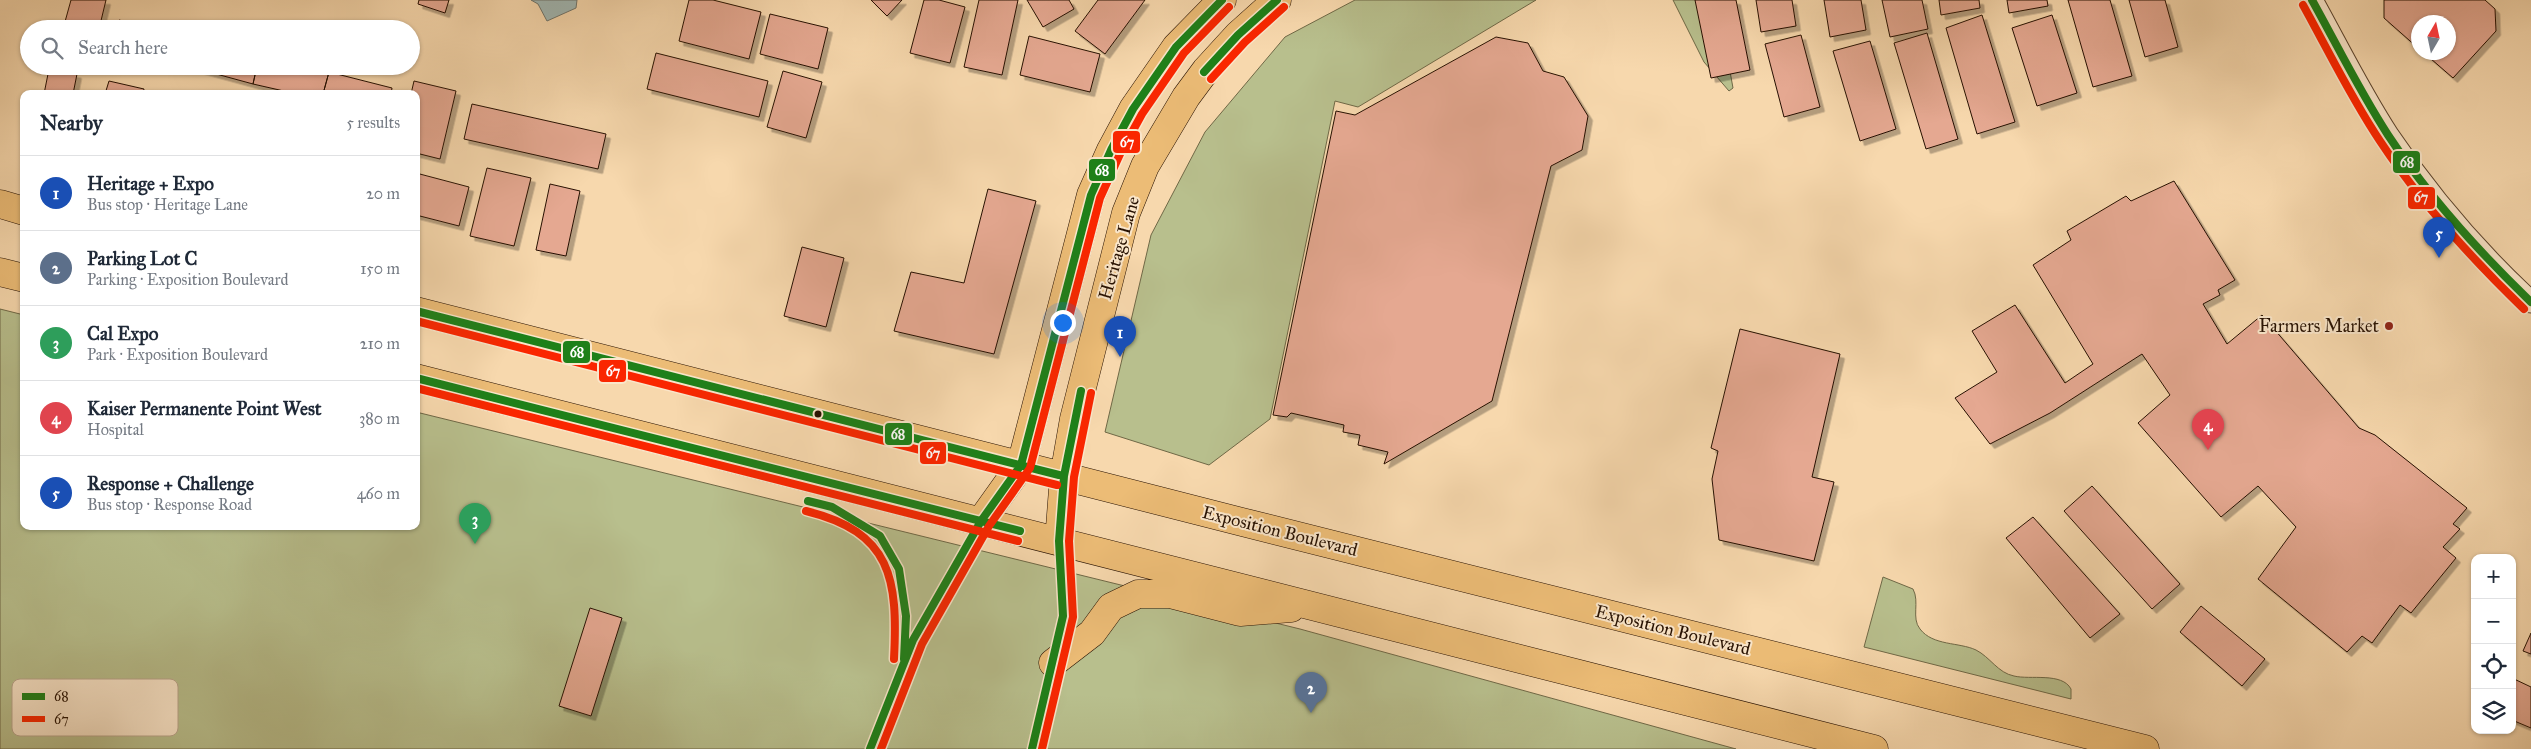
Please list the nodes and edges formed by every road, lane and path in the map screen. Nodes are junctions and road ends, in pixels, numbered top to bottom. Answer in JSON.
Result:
{"nodes":[{"id":1,"x":1222,"y":0,"type":"edge"},
{"id":2,"x":1276,"y":0,"type":"edge"},
{"id":3,"x":2312,"y":0,"type":"edge"},
{"id":4,"x":0,"y":204,"type":"edge"},
{"id":5,"x":20,"y":209,"type":"edge"},
{"id":6,"x":0,"y":272,"type":"edge"},
{"id":7,"x":20,"y":277,"type":"edge"},
{"id":8,"x":2531,"y":302,"type":"edge"},
{"id":9,"x":420,"y":312,"type":"edge"},
{"id":10,"x":420,"y":379,"type":"edge"},
{"id":11,"x":1020,"y":465,"type":"junction"},
{"id":12,"x":1064,"y":476,"type":"junction"},
{"id":13,"x":981,"y":521,"type":"junction"},
{"id":14,"x":1059,"y":541,"type":"junction"},
{"id":15,"x":1316,"y":606,"type":"junction"},
{"id":16,"x":1053,"y":663,"type":"dead end"},
{"id":17,"x":1874,"y":749,"type":"edge"},
{"id":18,"x":2145,"y":749,"type":"edge"}],
"edges":[{"from":1,"to":11,"type":"main road"},
{"from":2,"to":12,"type":"main road","name":"Heritage Lane"},
{"from":3,"to":8,"type":"street"},
{"from":4,"to":5,"type":"main road"},
{"from":6,"to":7,"type":"main road"},
{"from":9,"to":11,"type":"main road","name":"Exposition Boulevard"},
{"from":10,"to":13,"type":"main road"},
{"from":11,"to":12,"type":"main road","name":"Exposition Boulevard"},
{"from":11,"to":13,"type":"main road"},
{"from":12,"to":14,"type":"main road","name":"Heritage Lane"},
{"from":12,"to":18,"type":"main road","name":"Exposition Boulevard"},
{"from":13,"to":14,"type":"main road"},
{"from":14,"to":15,"type":"main road"},
{"from":15,"to":16,"type":"main road"},
{"from":15,"to":17,"type":"main road"}]}
